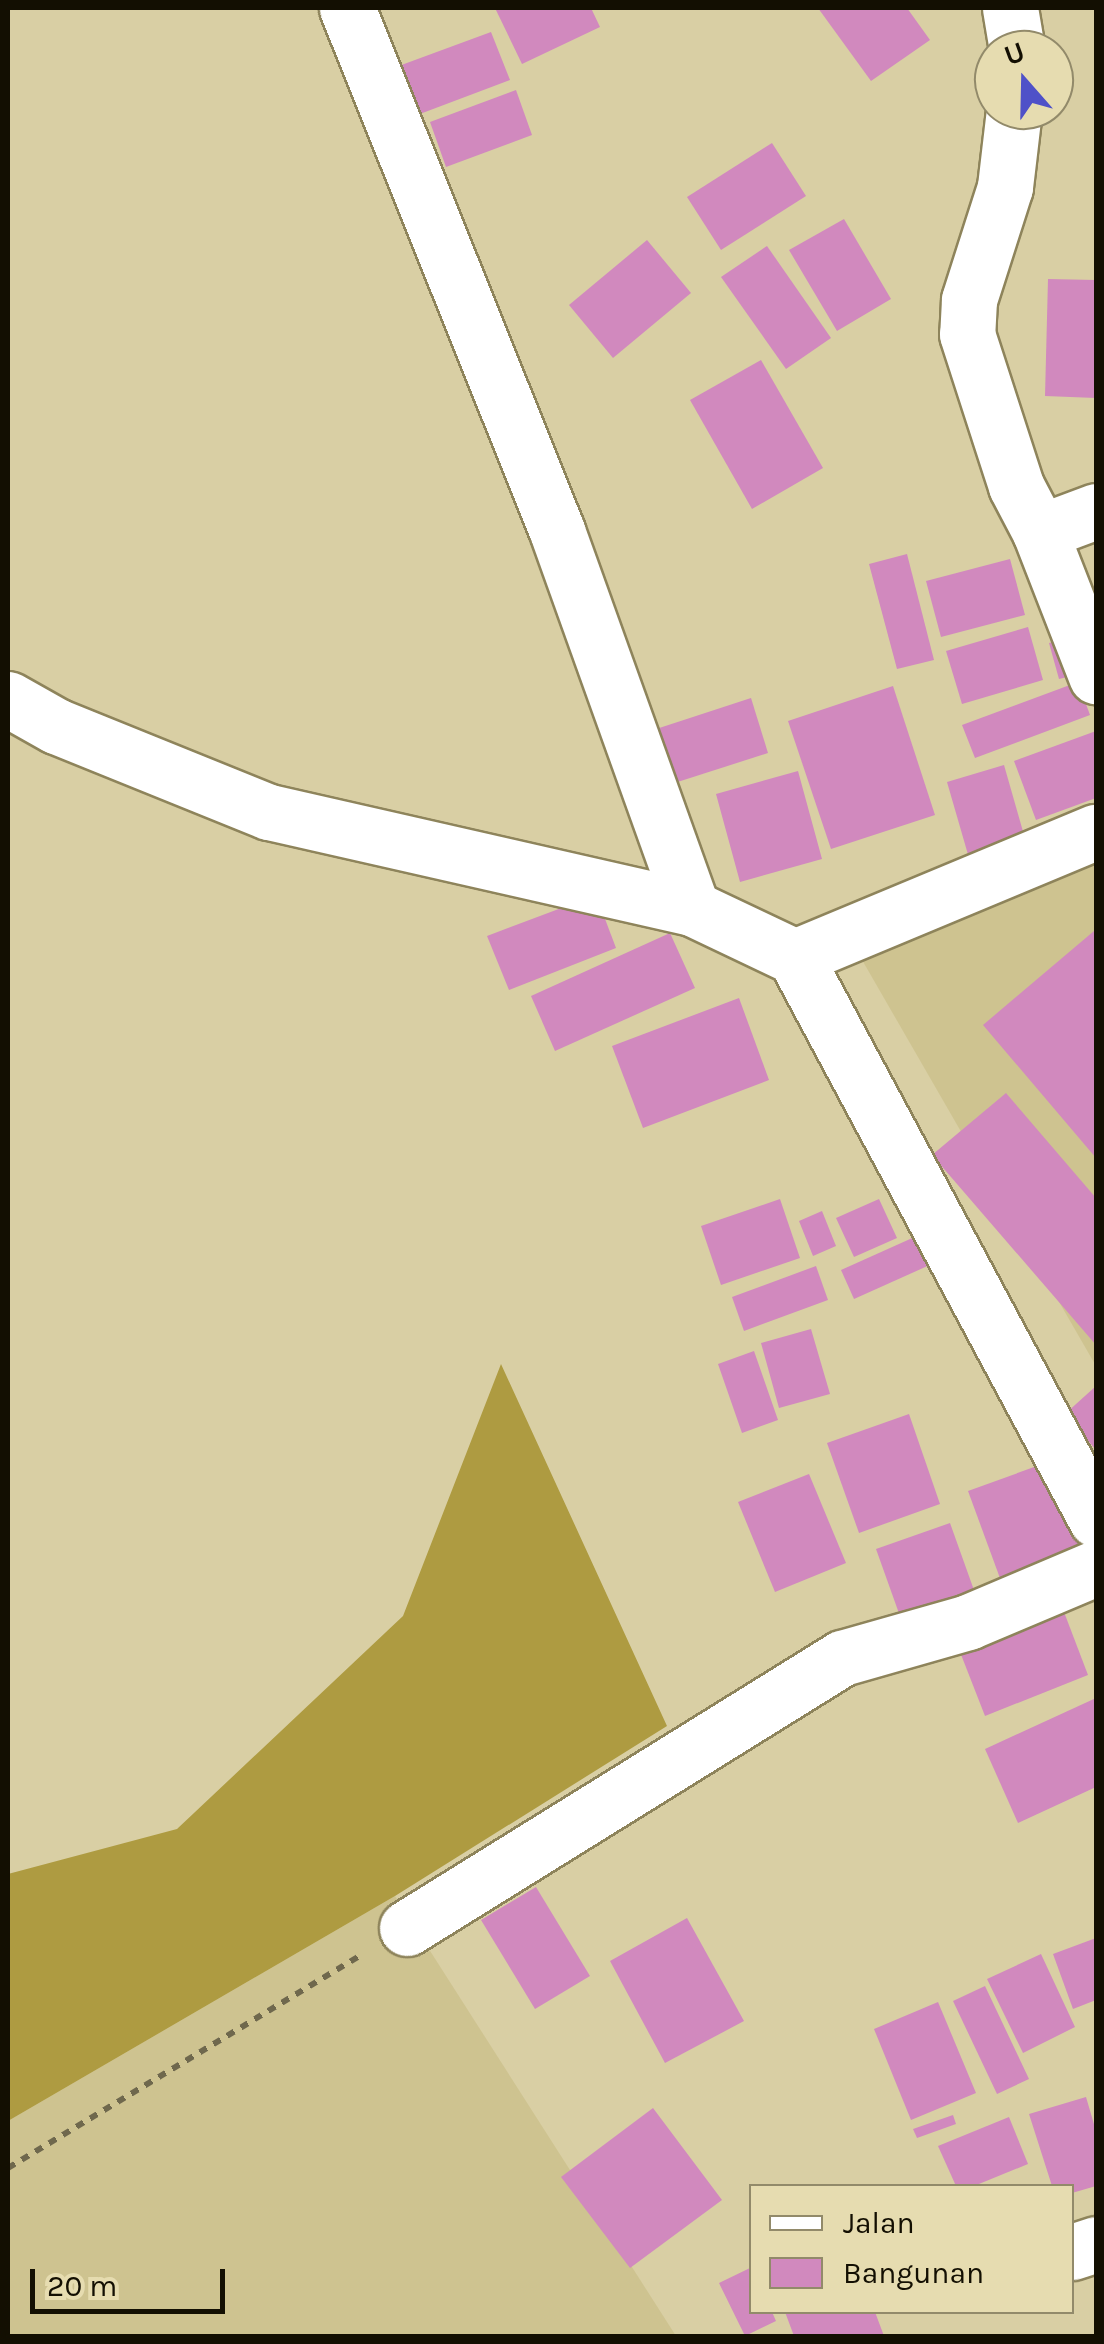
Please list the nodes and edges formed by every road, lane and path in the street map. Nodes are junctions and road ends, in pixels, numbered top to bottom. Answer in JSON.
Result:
{"nodes":[{"id":1,"x":347,"y":8,"type":"edge"},
{"id":2,"x":1012,"y":130,"type":"edge"},
{"id":3,"x":1096,"y":511,"type":"edge"},
{"id":4,"x":1040,"y":532,"type":"junction"},
{"id":5,"x":1096,"y":676,"type":"edge"},
{"id":6,"x":8,"y":699,"type":"edge"},
{"id":7,"x":1096,"y":832,"type":"edge"},
{"id":8,"x":692,"y":908,"type":"junction"},
{"id":9,"x":795,"y":957,"type":"junction"},
{"id":10,"x":1096,"y":1519,"type":"edge"},
{"id":11,"x":1096,"y":1568,"type":"edge"},
{"id":12,"x":406,"y":1928,"type":"joint"},
{"id":13,"x":8,"y":2168,"type":"edge"}],
"edges":[{"from":1,"to":8,"type":"street"},
{"from":2,"to":4,"type":"street"},
{"from":3,"to":4,"type":"street"},
{"from":4,"to":5,"type":"street"},
{"from":6,"to":8,"type":"street"},
{"from":7,"to":9,"type":"street"},
{"from":8,"to":9,"type":"street"},
{"from":9,"to":10,"type":"street"},
{"from":11,"to":12,"type":"street"},
{"from":12,"to":13,"type":"path"}]}
